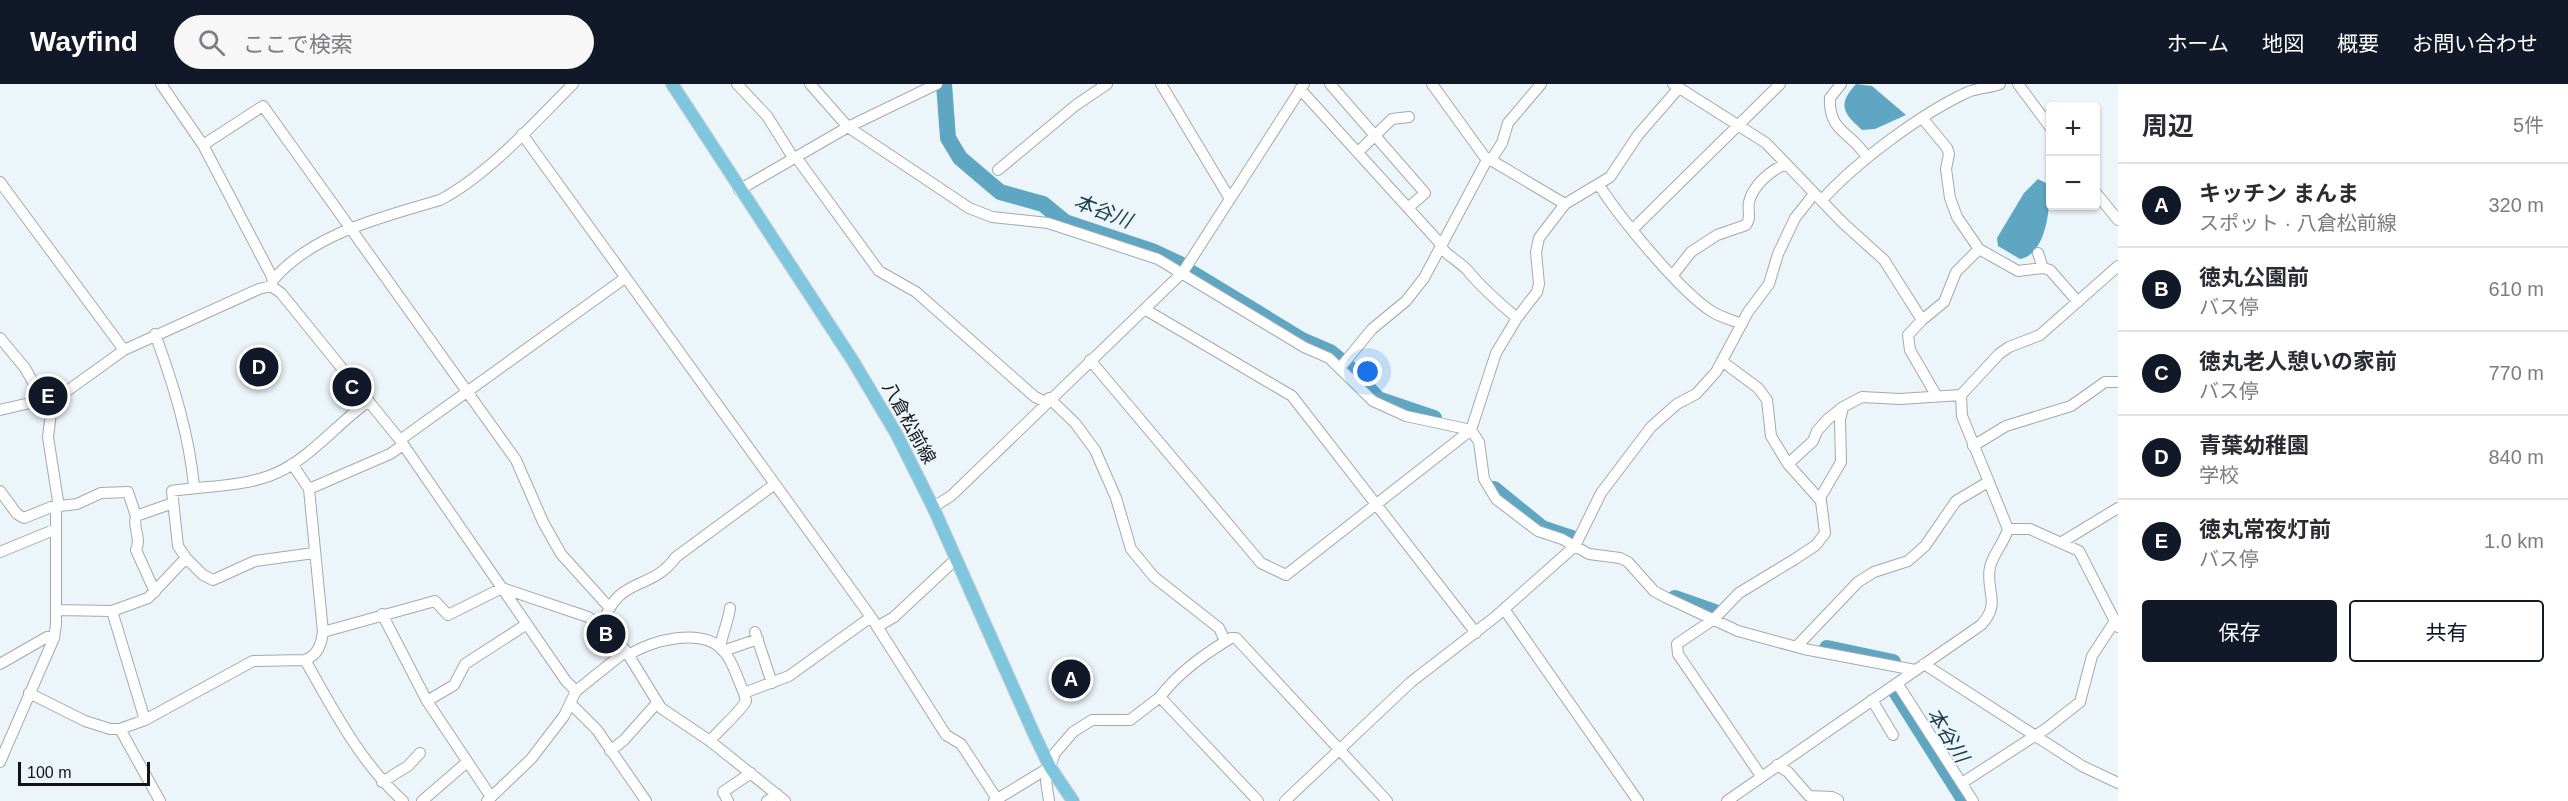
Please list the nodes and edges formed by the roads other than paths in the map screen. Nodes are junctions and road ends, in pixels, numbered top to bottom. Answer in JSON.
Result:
{"nodes":[{"id":1,"x":161,"y":84,"type":"edge"},
{"id":2,"x":573,"y":84,"type":"edge"},
{"id":3,"x":672,"y":84,"type":"edge"},
{"id":4,"x":737,"y":84,"type":"edge"},
{"id":5,"x":810,"y":84,"type":"edge"},
{"id":6,"x":936,"y":84,"type":"edge"},
{"id":7,"x":1107,"y":84,"type":"edge"},
{"id":8,"x":1161,"y":84,"type":"edge"},
{"id":9,"x":1330,"y":84,"type":"edge"},
{"id":10,"x":1432,"y":84,"type":"edge"},
{"id":11,"x":1541,"y":84,"type":"edge"},
{"id":12,"x":1780,"y":84,"type":"edge"},
{"id":13,"x":1841,"y":84,"type":"edge"},
{"id":14,"x":2000,"y":84,"type":"edge"},
{"id":15,"x":2018,"y":84,"type":"edge"},
{"id":16,"x":1675,"y":86,"type":"edge"},
{"id":17,"x":1302,"y":87,"type":"edge"},
{"id":18,"x":1973,"y":87,"type":"edge"},
{"id":19,"x":1409,"y":117,"type":"dead end"},
{"id":20,"x":1923,"y":119,"type":"junction"},
{"id":21,"x":2046,"y":121,"type":"edge"},
{"id":22,"x":1737,"y":124,"type":"junction"},
{"id":23,"x":848,"y":128,"type":"junction"},
{"id":24,"x":522,"y":134,"type":"junction"},
{"id":25,"x":1374,"y":134,"type":"junction"},
{"id":26,"x":203,"y":145,"type":"junction"},
{"id":27,"x":1358,"y":152,"type":"junction"},
{"id":28,"x":795,"y":158,"type":"junction"},
{"id":29,"x":1867,"y":158,"type":"junction"},
{"id":30,"x":1490,"y":159,"type":"junction"},
{"id":31,"x":1786,"y":164,"type":"junction"},
{"id":32,"x":998,"y":170,"type":"dead end"},
{"id":33,"x":0,"y":182,"type":"edge"},
{"id":34,"x":1599,"y":185,"type":"junction"},
{"id":35,"x":739,"y":190,"type":"junction"},
{"id":36,"x":1818,"y":197,"type":"junction"},
{"id":37,"x":2100,"y":198,"type":"edge"},
{"id":38,"x":1230,"y":199,"type":"junction"},
{"id":39,"x":1565,"y":204,"type":"junction"},
{"id":40,"x":1408,"y":208,"type":"junction"},
{"id":41,"x":2118,"y":220,"type":"edge"},
{"id":42,"x":351,"y":229,"type":"junction"},
{"id":43,"x":1633,"y":230,"type":"junction"},
{"id":44,"x":1440,"y":246,"type":"junction"},
{"id":45,"x":1979,"y":249,"type":"junction"},
{"id":46,"x":2038,"y":253,"type":"dead end"},
{"id":47,"x":2118,"y":266,"type":"edge"},
{"id":48,"x":2043,"y":268,"type":"junction"},
{"id":49,"x":1183,"y":272,"type":"junction"},
{"id":50,"x":1673,"y":275,"type":"junction"},
{"id":51,"x":625,"y":278,"type":"junction"},
{"id":52,"x":272,"y":283,"type":"junction"},
{"id":53,"x":2078,"y":302,"type":"junction"},
{"id":54,"x":1146,"y":309,"type":"junction"},
{"id":55,"x":1517,"y":318,"type":"junction"},
{"id":56,"x":1922,"y":320,"type":"junction"},
{"id":57,"x":1742,"y":324,"type":"junction"},
{"id":58,"x":155,"y":334,"type":"junction"},
{"id":59,"x":0,"y":338,"type":"edge"},
{"id":60,"x":124,"y":350,"type":"junction"},
{"id":61,"x":1090,"y":360,"type":"junction"},
{"id":62,"x":1723,"y":362,"type":"junction"},
{"id":63,"x":1340,"y":368,"type":"junction"},
{"id":64,"x":2118,"y":382,"type":"edge"},
{"id":65,"x":467,"y":391,"type":"junction"},
{"id":66,"x":1961,"y":394,"type":"junction"},
{"id":67,"x":1936,"y":395,"type":"junction"},
{"id":68,"x":1048,"y":400,"type":"junction"},
{"id":69,"x":369,"y":401,"type":"junction"},
{"id":70,"x":47,"y":403,"type":"junction"},
{"id":71,"x":1843,"y":407,"type":"junction"},
{"id":72,"x":0,"y":410,"type":"edge"},
{"id":73,"x":1471,"y":430,"type":"junction"},
{"id":74,"x":401,"y":442,"type":"junction"},
{"id":75,"x":1973,"y":446,"type":"junction"},
{"id":76,"x":292,"y":464,"type":"junction"},
{"id":77,"x":1788,"y":464,"type":"junction"},
{"id":78,"x":1988,"y":482,"type":"junction"},
{"id":79,"x":775,"y":484,"type":"junction"},
{"id":80,"x":194,"y":486,"type":"junction"},
{"id":81,"x":309,"y":489,"type":"junction"},
{"id":82,"x":0,"y":491,"type":"edge"},
{"id":83,"x":1820,"y":498,"type":"junction"},
{"id":84,"x":173,"y":503,"type":"junction"},
{"id":85,"x":1377,"y":505,"type":"junction"},
{"id":86,"x":57,"y":507,"type":"junction"},
{"id":87,"x":933,"y":507,"type":"junction"},
{"id":88,"x":2118,"y":508,"type":"edge"},
{"id":89,"x":136,"y":516,"type":"junction"},
{"id":90,"x":56,"y":529,"type":"junction"},
{"id":91,"x":2008,"y":529,"type":"junction"},
{"id":92,"x":2062,"y":542,"type":"junction"},
{"id":93,"x":1575,"y":546,"type":"junction"},
{"id":94,"x":0,"y":552,"type":"edge"},
{"id":95,"x":314,"y":553,"type":"junction"},
{"id":96,"x":186,"y":558,"type":"junction"},
{"id":97,"x":956,"y":559,"type":"junction"},
{"id":98,"x":502,"y":588,"type":"junction"},
{"id":99,"x":155,"y":592,"type":"junction"},
{"id":100,"x":608,"y":606,"type":"junction"},
{"id":101,"x":730,"y":608,"type":"dead end"},
{"id":102,"x":1504,"y":609,"type":"junction"},
{"id":103,"x":57,"y":610,"type":"junction"},
{"id":104,"x":112,"y":611,"type":"junction"},
{"id":105,"x":382,"y":614,"type":"junction"},
{"id":106,"x":871,"y":617,"type":"junction"},
{"id":107,"x":1714,"y":619,"type":"junction"},
{"id":108,"x":527,"y":624,"type":"junction"},
{"id":109,"x":2116,"y":624,"type":"edge"},
{"id":110,"x":602,"y":626,"type":"junction"},
{"id":111,"x":877,"y":627,"type":"junction"},
{"id":112,"x":323,"y":632,"type":"junction"},
{"id":113,"x":1476,"y":633,"type":"junction"},
{"id":114,"x":54,"y":638,"type":"junction"},
{"id":115,"x":1225,"y":641,"type":"junction"},
{"id":116,"x":1796,"y":647,"type":"junction"},
{"id":117,"x":721,"y":649,"type":"junction"},
{"id":118,"x":627,"y":653,"type":"junction"},
{"id":119,"x":305,"y":660,"type":"junction"},
{"id":120,"x":0,"y":664,"type":"edge"},
{"id":121,"x":1919,"y":667,"type":"junction"},
{"id":122,"x":772,"y":683,"type":"junction"},
{"id":123,"x":1897,"y":683,"type":"junction"},
{"id":124,"x":576,"y":691,"type":"junction"},
{"id":125,"x":29,"y":693,"type":"junction"},
{"id":126,"x":744,"y":693,"type":"junction"},
{"id":127,"x":1160,"y":697,"type":"junction"},
{"id":128,"x":1872,"y":700,"type":"junction"},
{"id":129,"x":427,"y":701,"type":"junction"},
{"id":130,"x":657,"y":703,"type":"junction"},
{"id":131,"x":572,"y":704,"type":"junction"},
{"id":132,"x":145,"y":720,"type":"junction"},
{"id":133,"x":120,"y":729,"type":"junction"},
{"id":134,"x":1893,"y":735,"type":"dead end"},
{"id":135,"x":2035,"y":736,"type":"junction"},
{"id":136,"x":711,"y":741,"type":"junction"},
{"id":137,"x":610,"y":751,"type":"junction"},
{"id":138,"x":1340,"y":751,"type":"junction"},
{"id":139,"x":420,"y":753,"type":"dead end"},
{"id":140,"x":0,"y":762,"type":"edge"},
{"id":141,"x":466,"y":763,"type":"junction"},
{"id":142,"x":1777,"y":765,"type":"junction"},
{"id":143,"x":1050,"y":767,"type":"junction"},
{"id":144,"x":751,"y":773,"type":"junction"},
{"id":145,"x":1761,"y":776,"type":"junction"},
{"id":146,"x":382,"y":782,"type":"junction"},
{"id":147,"x":1962,"y":783,"type":"junction"},
{"id":148,"x":2118,"y":783,"type":"edge"},
{"id":149,"x":781,"y":798,"type":"edge"},
{"id":150,"x":489,"y":799,"type":"edge"},
{"id":151,"x":996,"y":800,"type":"edge"},
{"id":152,"x":1838,"y":800,"type":"edge"},
{"id":153,"x":160,"y":801,"type":"edge"},
{"id":154,"x":404,"y":801,"type":"edge"},
{"id":155,"x":422,"y":801,"type":"edge"},
{"id":156,"x":646,"y":801,"type":"edge"},
{"id":157,"x":728,"y":801,"type":"edge"},
{"id":158,"x":767,"y":801,"type":"edge"},
{"id":159,"x":1049,"y":801,"type":"edge"},
{"id":160,"x":1073,"y":801,"type":"edge"},
{"id":161,"x":1258,"y":801,"type":"edge"},
{"id":162,"x":1285,"y":801,"type":"edge"},
{"id":163,"x":1387,"y":801,"type":"edge"},
{"id":164,"x":1638,"y":801,"type":"edge"},
{"id":165,"x":1727,"y":801,"type":"edge"},
{"id":166,"x":1973,"y":801,"type":"edge"}],
"edges":[{"from":1,"to":26,"type":"street"},
{"from":2,"to":24,"type":"street"},
{"from":3,"to":35,"type":"main road","name":"八倉松前線"},
{"from":4,"to":28,"type":"street"},
{"from":5,"to":23,"type":"street"},
{"from":6,"to":23,"type":"street"},
{"from":7,"to":32,"type":"street"},
{"from":8,"to":38,"type":"street"},
{"from":9,"to":25,"type":"street"},
{"from":10,"to":30,"type":"street"},
{"from":11,"to":30,"type":"street"},
{"from":12,"to":22,"type":"street"},
{"from":13,"to":29,"type":"street"},
{"from":14,"to":18,"type":"street"},
{"from":15,"to":21,"type":"street"},
{"from":16,"to":22,"type":"street"},
{"from":16,"to":34,"type":"street"},
{"from":17,"to":27,"type":"street"},
{"from":17,"to":38,"type":"street"},
{"from":18,"to":20,"type":"street"},
{"from":19,"to":25,"type":"street"},
{"from":20,"to":29,"type":"street"},
{"from":20,"to":45,"type":"street"},
{"from":22,"to":31,"type":"street"},
{"from":22,"to":43,"type":"street"},
{"from":23,"to":28,"type":"street"},
{"from":23,"to":49,"type":"street"},
{"from":24,"to":42,"type":"street"},
{"from":24,"to":51,"type":"street"},
{"from":25,"to":27,"type":"street"},
{"from":25,"to":40,"type":"street"},
{"from":26,"to":42,"type":"street"},
{"from":26,"to":52,"type":"street"},
{"from":27,"to":40,"type":"street"},
{"from":28,"to":35,"type":"street"},
{"from":28,"to":68,"type":"street"},
{"from":29,"to":36,"type":"street"},
{"from":30,"to":39,"type":"street"},
{"from":30,"to":44,"type":"street"},
{"from":31,"to":36,"type":"street"},
{"from":31,"to":50,"type":"street"},
{"from":33,"to":60,"type":"street"},
{"from":34,"to":39,"type":"street"},
{"from":34,"to":43,"type":"street"},
{"from":35,"to":87,"type":"main road","name":"八倉松前線"},
{"from":36,"to":56,"type":"street"},
{"from":36,"to":57,"type":"street"},
{"from":37,"to":41,"type":"street"},
{"from":38,"to":49,"type":"street"},
{"from":39,"to":55,"type":"street"},
{"from":40,"to":44,"type":"street"},
{"from":42,"to":52,"type":"street"},
{"from":42,"to":65,"type":"street"},
{"from":43,"to":50,"type":"street"},
{"from":44,"to":55,"type":"street"},
{"from":44,"to":63,"type":"street"},
{"from":45,"to":48,"type":"street"},
{"from":45,"to":56,"type":"street"},
{"from":46,"to":48,"type":"street"},
{"from":47,"to":53,"type":"street"},
{"from":48,"to":53,"type":"street"},
{"from":49,"to":54,"type":"street"},
{"from":49,"to":63,"type":"street"},
{"from":50,"to":57,"type":"street"},
{"from":51,"to":65,"type":"street"},
{"from":51,"to":79,"type":"street"},
{"from":52,"to":58,"type":"street"},
{"from":52,"to":69,"type":"street"},
{"from":53,"to":66,"type":"street"},
{"from":54,"to":61,"type":"street"},
{"from":54,"to":85,"type":"street"},
{"from":55,"to":73,"type":"street"},
{"from":56,"to":67,"type":"street"},
{"from":57,"to":62,"type":"street"},
{"from":58,"to":60,"type":"street"},
{"from":58,"to":80,"type":"street"},
{"from":59,"to":70,"type":"street"},
{"from":60,"to":70,"type":"street"},
{"from":61,"to":68,"type":"street"},
{"from":61,"to":85,"type":"street"},
{"from":62,"to":77,"type":"street"},
{"from":62,"to":93,"type":"street"},
{"from":63,"to":73,"type":"street"},
{"from":64,"to":75,"type":"street"},
{"from":65,"to":74,"type":"street"},
{"from":65,"to":100,"type":"street"},
{"from":66,"to":67,"type":"street"},
{"from":66,"to":75,"type":"street"},
{"from":67,"to":71,"type":"street"},
{"from":68,"to":87,"type":"street"},
{"from":68,"to":115,"type":"street"},
{"from":69,"to":74,"type":"street"},
{"from":69,"to":76,"type":"street"},
{"from":70,"to":72,"type":"street"},
{"from":70,"to":86,"type":"street"},
{"from":71,"to":77,"type":"street"},
{"from":71,"to":83,"type":"street"},
{"from":73,"to":85,"type":"street"},
{"from":73,"to":93,"type":"street"},
{"from":74,"to":81,"type":"street"},
{"from":74,"to":98,"type":"street"},
{"from":75,"to":78,"type":"street"},
{"from":76,"to":80,"type":"street"},
{"from":76,"to":81,"type":"street"},
{"from":77,"to":83,"type":"street"},
{"from":78,"to":91,"type":"street"},
{"from":78,"to":116,"type":"street"},
{"from":79,"to":100,"type":"street"},
{"from":79,"to":106,"type":"street"},
{"from":80,"to":84,"type":"street"},
{"from":81,"to":95,"type":"street"},
{"from":82,"to":86,"type":"street"},
{"from":83,"to":107,"type":"street"},
{"from":84,"to":89,"type":"street"},
{"from":84,"to":96,"type":"street"},
{"from":85,"to":113,"type":"street"},
{"from":86,"to":89,"type":"street"},
{"from":86,"to":90,"type":"street"},
{"from":87,"to":97,"type":"main road","name":"八倉松前線"},
{"from":88,"to":92,"type":"street"},
{"from":89,"to":99,"type":"street"},
{"from":90,"to":94,"type":"street"},
{"from":90,"to":103,"type":"street"},
{"from":91,"to":92,"type":"street"},
{"from":91,"to":121,"type":"street"},
{"from":92,"to":109,"type":"street"},
{"from":93,"to":102,"type":"street"},
{"from":93,"to":107,"type":"street"},
{"from":95,"to":96,"type":"street"},
{"from":95,"to":112,"type":"street"},
{"from":96,"to":99,"type":"street"},
{"from":97,"to":111,"type":"street"},
{"from":97,"to":143,"type":"main road","name":"八倉松前線"},
{"from":98,"to":105,"type":"street"},
{"from":98,"to":108,"type":"street"},
{"from":98,"to":110,"type":"street"},
{"from":99,"to":104,"type":"street"},
{"from":100,"to":110,"type":"street"},
{"from":101,"to":117,"type":"street"},
{"from":102,"to":113,"type":"street"},
{"from":102,"to":164,"type":"street"},
{"from":103,"to":104,"type":"street"},
{"from":103,"to":114,"type":"street"},
{"from":104,"to":132,"type":"street"},
{"from":105,"to":112,"type":"street"},
{"from":105,"to":129,"type":"street"},
{"from":106,"to":111,"type":"street"},
{"from":106,"to":122,"type":"street"},
{"from":107,"to":116,"type":"street"},
{"from":107,"to":145,"type":"street"},
{"from":108,"to":124,"type":"street"},
{"from":108,"to":129,"type":"street"},
{"from":109,"to":135,"type":"street"},
{"from":110,"to":118,"type":"street"},
{"from":111,"to":151,"type":"street"},
{"from":112,"to":119,"type":"street"},
{"from":113,"to":138,"type":"street"},
{"from":114,"to":120,"type":"street"},
{"from":114,"to":125,"type":"street"},
{"from":115,"to":127,"type":"street"},
{"from":115,"to":138,"type":"street"},
{"from":116,"to":121,"type":"street"},
{"from":117,"to":118,"type":"street"},
{"from":117,"to":122,"type":"street"},
{"from":117,"to":126,"type":"street"},
{"from":118,"to":124,"type":"street"},
{"from":118,"to":130,"type":"street"},
{"from":119,"to":132,"type":"street"},
{"from":119,"to":146,"type":"street"},
{"from":121,"to":123,"type":"street"},
{"from":121,"to":135,"type":"street"},
{"from":122,"to":126,"type":"street"},
{"from":123,"to":128,"type":"street"},
{"from":123,"to":147,"type":"street"},
{"from":124,"to":131,"type":"street"},
{"from":125,"to":133,"type":"street"},
{"from":125,"to":140,"type":"street"},
{"from":126,"to":136,"type":"street"},
{"from":127,"to":143,"type":"street"},
{"from":127,"to":161,"type":"street"},
{"from":128,"to":134,"type":"street"},
{"from":128,"to":142,"type":"street"},
{"from":129,"to":141,"type":"street"},
{"from":130,"to":136,"type":"street"},
{"from":130,"to":137,"type":"street"},
{"from":131,"to":137,"type":"street"},
{"from":131,"to":150,"type":"street"},
{"from":132,"to":133,"type":"street"},
{"from":133,"to":153,"type":"street"},
{"from":135,"to":147,"type":"street"},
{"from":135,"to":148,"type":"street"},
{"from":136,"to":144,"type":"street"},
{"from":137,"to":156,"type":"street"},
{"from":138,"to":162,"type":"street"},
{"from":138,"to":163,"type":"street"},
{"from":139,"to":146,"type":"street"},
{"from":141,"to":150,"type":"street"},
{"from":141,"to":155,"type":"street"},
{"from":142,"to":145,"type":"street"},
{"from":142,"to":152,"type":"street"},
{"from":143,"to":151,"type":"street"},
{"from":143,"to":159,"type":"street"},
{"from":143,"to":160,"type":"main road","name":"八倉松前線"},
{"from":144,"to":149,"type":"street"},
{"from":144,"to":157,"type":"street"},
{"from":145,"to":165,"type":"street"},
{"from":146,"to":154,"type":"street"},
{"from":147,"to":166,"type":"street"},
{"from":149,"to":158,"type":"street"}]}
